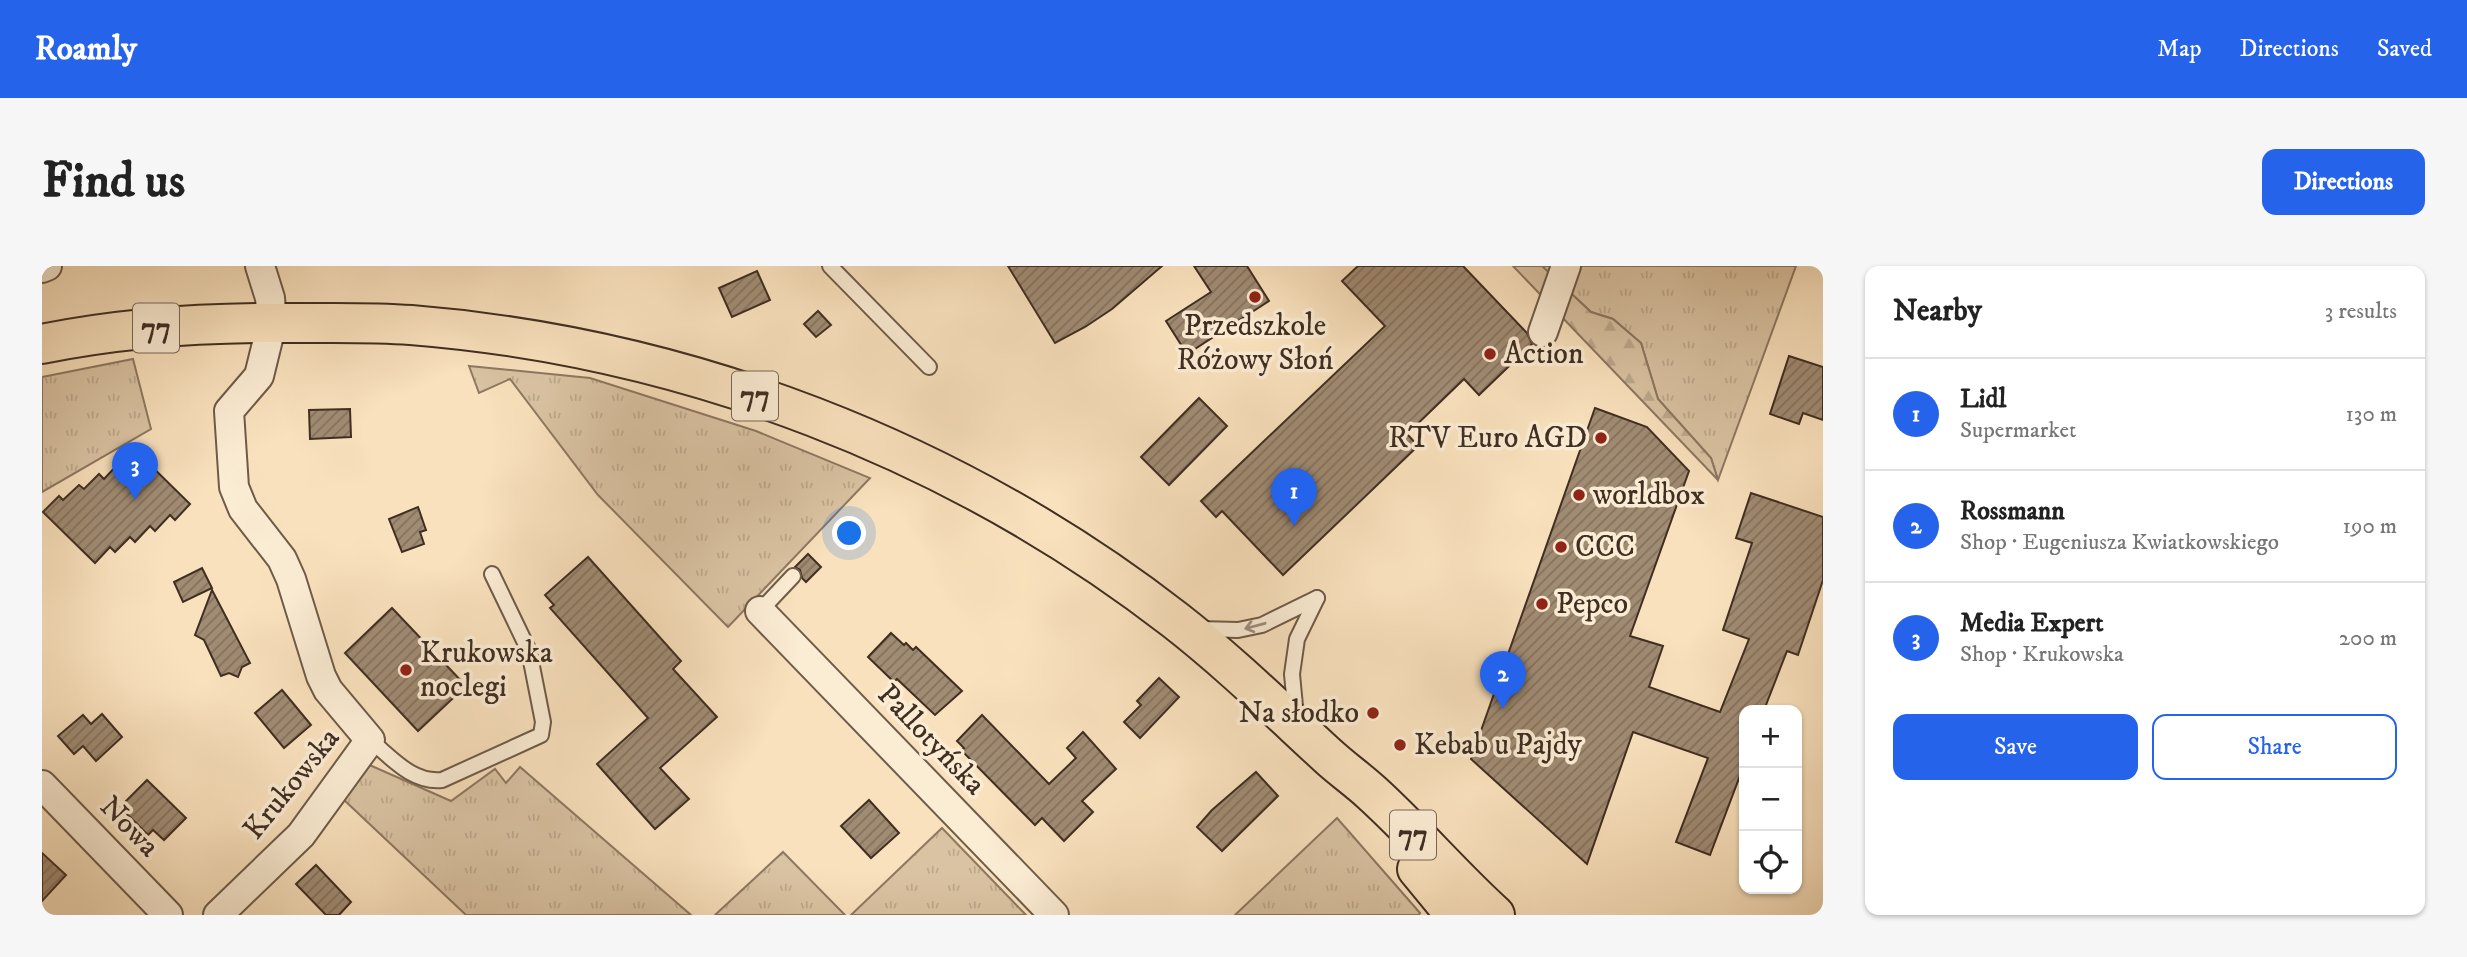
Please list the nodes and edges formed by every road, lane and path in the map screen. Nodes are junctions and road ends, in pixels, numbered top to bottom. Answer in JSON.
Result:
{"nodes":[{"id":1,"x":47,"y":266,"type":"edge"},
{"id":2,"x":260,"y":266,"type":"edge"},
{"id":3,"x":830,"y":266,"type":"edge"},
{"id":4,"x":1566,"y":266,"type":"edge"},
{"id":5,"x":42,"y":268,"type":"edge"},
{"id":6,"x":272,"y":323,"type":"junction"},
{"id":7,"x":1543,"y":332,"type":"dead end"},
{"id":8,"x":42,"y":344,"type":"edge"},
{"id":9,"x":929,"y":367,"type":"dead end"},
{"id":10,"x":492,"y":574,"type":"dead end"},
{"id":11,"x":793,"y":576,"type":"dead end"},
{"id":12,"x":760,"y":611,"type":"joint"},
{"id":13,"x":1186,"y":629,"type":"junction"},
{"id":14,"x":1296,"y":725,"type":"junction"},
{"id":15,"x":370,"y":740,"type":"junction"},
{"id":16,"x":1329,"y":757,"type":"junction"},
{"id":17,"x":42,"y":785,"type":"edge"},
{"id":18,"x":168,"y":915,"type":"edge"},
{"id":19,"x":218,"y":915,"type":"edge"},
{"id":20,"x":1054,"y":915,"type":"edge"},
{"id":21,"x":1455,"y":915,"type":"edge"},
{"id":22,"x":1495,"y":915,"type":"edge"}],
"edges":[{"from":1,"to":5,"type":"street"},
{"from":2,"to":6,"type":"street","name":"Krukowska"},
{"from":3,"to":9,"type":"lane"},
{"from":4,"to":7,"type":"street"},
{"from":6,"to":8,"type":"main road","number":"77"},
{"from":6,"to":13,"type":"main road","number":"77"},
{"from":6,"to":15,"type":"street","name":"Krukowska"},
{"from":10,"to":15,"type":"lane"},
{"from":11,"to":12,"type":"lane"},
{"from":12,"to":20,"type":"street","name":"Pallotyńska"},
{"from":13,"to":14,"type":"main road","number":"77"},
{"from":14,"to":13,"type":"lane","one_way":true},
{"from":14,"to":16,"type":"main road","number":"77"},
{"from":15,"to":19,"type":"street","name":"Krukowska"},
{"from":16,"to":21,"type":"main road","number":"77"},
{"from":16,"to":22,"type":"main road","number":"77"},
{"from":17,"to":18,"type":"street","name":"Nowa"}]}
